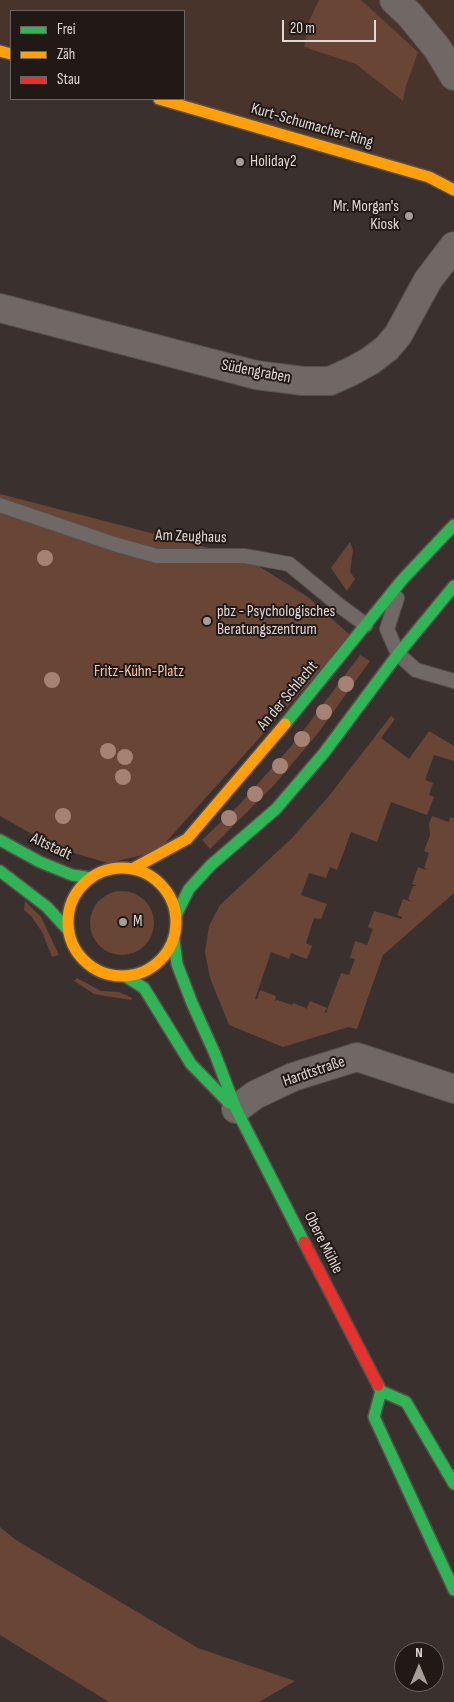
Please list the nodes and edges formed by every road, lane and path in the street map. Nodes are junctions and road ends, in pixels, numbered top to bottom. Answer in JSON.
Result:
{"nodes":[{"id":1,"x":394,"y":0,"type":"edge"},
{"id":2,"x":454,"y":76,"type":"edge"},
{"id":3,"x":162,"y":100,"type":"edge"},
{"id":4,"x":454,"y":190,"type":"edge"},
{"id":5,"x":454,"y":246,"type":"edge"},
{"id":6,"x":0,"y":308,"type":"edge"},
{"id":7,"x":0,"y":505,"type":"edge"},
{"id":8,"x":454,"y":525,"type":"edge"},
{"id":9,"x":403,"y":579,"type":"junction"},
{"id":10,"x":454,"y":586,"type":"edge"},
{"id":11,"x":366,"y":625,"type":"junction"},
{"id":12,"x":398,"y":654,"type":"junction"},
{"id":13,"x":454,"y":681,"type":"edge"},
{"id":14,"x":0,"y":840,"type":"edge"},
{"id":15,"x":132,"y":869,"type":"junction"},
{"id":16,"x":0,"y":871,"type":"edge"},
{"id":17,"x":91,"y":878,"type":"junction"},
{"id":18,"x":176,"y":915,"type":"junction"},
{"id":19,"x":69,"y":931,"type":"junction"},
{"id":20,"x":174,"y":940,"type":"junction"},
{"id":21,"x":126,"y":976,"type":"junction"},
{"id":22,"x":454,"y":1089,"type":"edge"},
{"id":23,"x":236,"y":1109,"type":"junction"},
{"id":24,"x":381,"y":1391,"type":"junction"},
{"id":25,"x":454,"y":1484,"type":"edge"},
{"id":26,"x":454,"y":1590,"type":"edge"}],
"edges":[{"from":1,"to":2,"type":"street"},
{"from":3,"to":4,"type":"main road","name":"Kurt-Schumacher-Ring"},
{"from":5,"to":6,"type":"street","name":"Südengraben"},
{"from":7,"to":11,"type":"lane","name":"Am Zeughaus"},
{"from":8,"to":9,"type":"main road","name":"An der Schlacht"},
{"from":9,"to":11,"type":"main road","name":"An der Schlacht"},
{"from":9,"to":12,"type":"lane"},
{"from":10,"to":12,"type":"main road"},
{"from":11,"to":15,"type":"main road","name":"An der Schlacht"},
{"from":12,"to":13,"type":"lane"},
{"from":12,"to":18,"type":"main road"},
{"from":14,"to":17,"type":"main road","name":"Altstadt"},
{"from":15,"to":17,"type":"main road"},
{"from":15,"to":18,"type":"main road"},
{"from":16,"to":19,"type":"main road"},
{"from":17,"to":19,"type":"main road"},
{"from":18,"to":20,"type":"main road"},
{"from":19,"to":21,"type":"main road"},
{"from":20,"to":21,"type":"main road"},
{"from":20,"to":23,"type":"main road","name":"Obere Mühle"},
{"from":21,"to":23,"type":"main road","name":"Obere Mühle"},
{"from":22,"to":23,"type":"street","name":"Hardtstraße"},
{"from":23,"to":24,"type":"main road","name":"Obere Mühle"},
{"from":24,"to":25,"type":"main road"},
{"from":24,"to":26,"type":"main road"}]}
